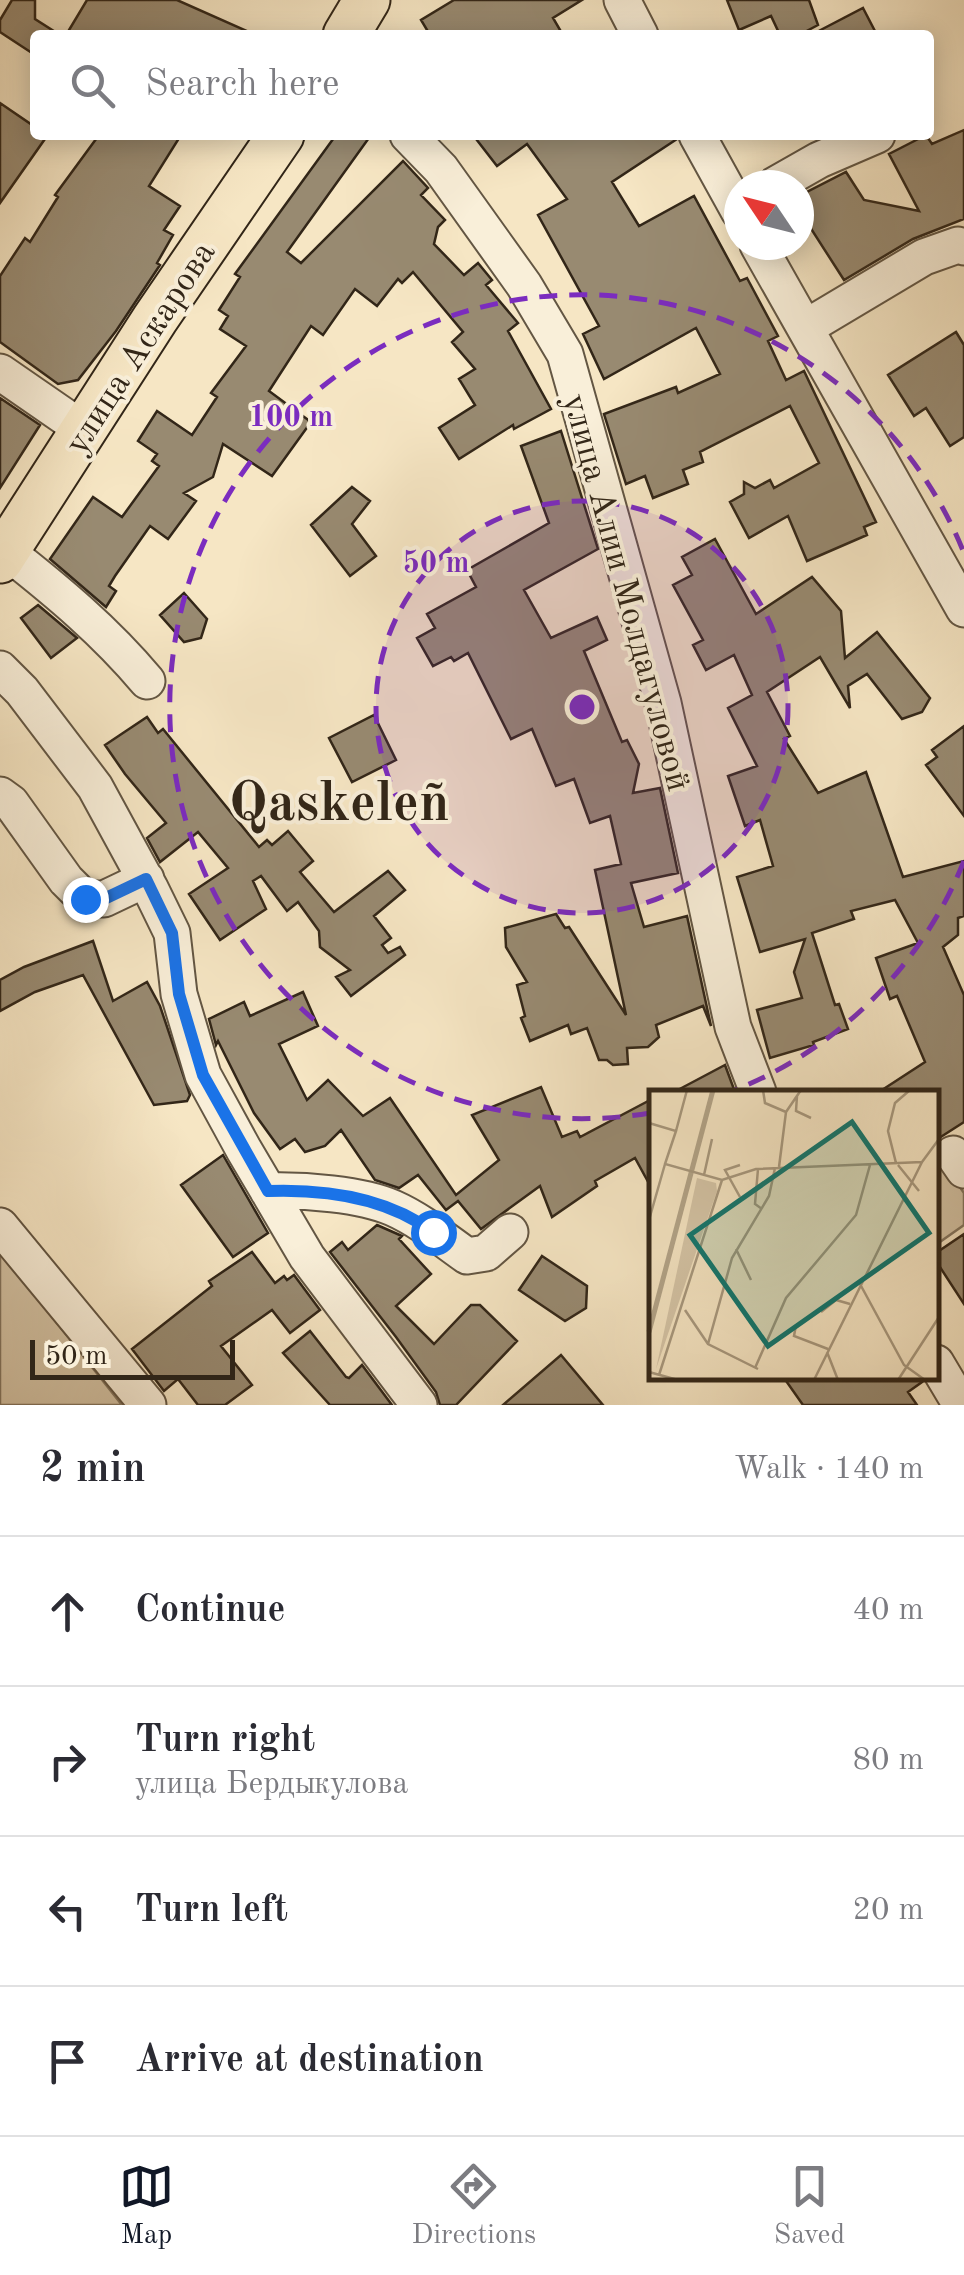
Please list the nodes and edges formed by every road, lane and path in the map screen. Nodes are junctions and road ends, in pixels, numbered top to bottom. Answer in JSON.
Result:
{"nodes":[{"id":1,"x":367,"y":0,"type":"edge"},
{"id":2,"x":622,"y":0,"type":"edge"},
{"id":3,"x":349,"y":30,"type":"edge"},
{"id":4,"x":637,"y":30,"type":"edge"},
{"id":5,"x":278,"y":140,"type":"edge"},
{"id":6,"x":413,"y":140,"type":"edge"},
{"id":7,"x":699,"y":140,"type":"edge"},
{"id":8,"x":865,"y":140,"type":"edge"},
{"id":9,"x":801,"y":170,"type":"edge"},
{"id":10,"x":724,"y":183,"type":"edge"},
{"id":11,"x":964,"y":246,"type":"edge"},
{"id":12,"x":766,"y":260,"type":"edge"},
{"id":13,"x":805,"y":328,"type":"junction"},
{"id":14,"x":0,"y":372,"type":"edge"},
{"id":15,"x":84,"y":430,"type":"junction"},
{"id":16,"x":3,"y":556,"type":"edge"},
{"id":17,"x":964,"y":609,"type":"edge"},
{"id":18,"x":0,"y":669,"type":"edge"},
{"id":19,"x":148,"y":680,"type":"dead end"},
{"id":20,"x":0,"y":795,"type":"edge"},
{"id":21,"x":146,"y":879,"type":"junction"},
{"id":22,"x":757,"y":1090,"type":"edge"},
{"id":23,"x":268,"y":1191,"type":"junction"},
{"id":24,"x":0,"y":1226,"type":"edge"},
{"id":25,"x":510,"y":1232,"type":"dead end"},
{"id":26,"x":939,"y":1367,"type":"edge"},
{"id":27,"x":148,"y":1405,"type":"edge"},
{"id":28,"x":420,"y":1405,"type":"edge"},
{"id":29,"x":960,"y":1405,"type":"edge"}],
"edges":[{"from":1,"to":3,"type":"main road"},
{"from":2,"to":4,"type":"street"},
{"from":5,"to":15,"type":"main road","name":"улица Аскарова"},
{"from":6,"to":22,"type":"street","name":"улица Алии Молдагуловой"},
{"from":7,"to":10,"type":"street"},
{"from":8,"to":9,"type":"street"},
{"from":11,"to":13,"type":"street"},
{"from":12,"to":13,"type":"street"},
{"from":13,"to":17,"type":"street"},
{"from":14,"to":15,"type":"street"},
{"from":15,"to":16,"type":"main road","name":"улица Аскарова"},
{"from":16,"to":19,"type":"street"},
{"from":18,"to":21,"type":"street"},
{"from":20,"to":21,"type":"street"},
{"from":21,"to":23,"type":"street"},
{"from":23,"to":25,"type":"street"},
{"from":23,"to":28,"type":"street"},
{"from":24,"to":27,"type":"street"},
{"from":26,"to":29,"type":"street"}]}
